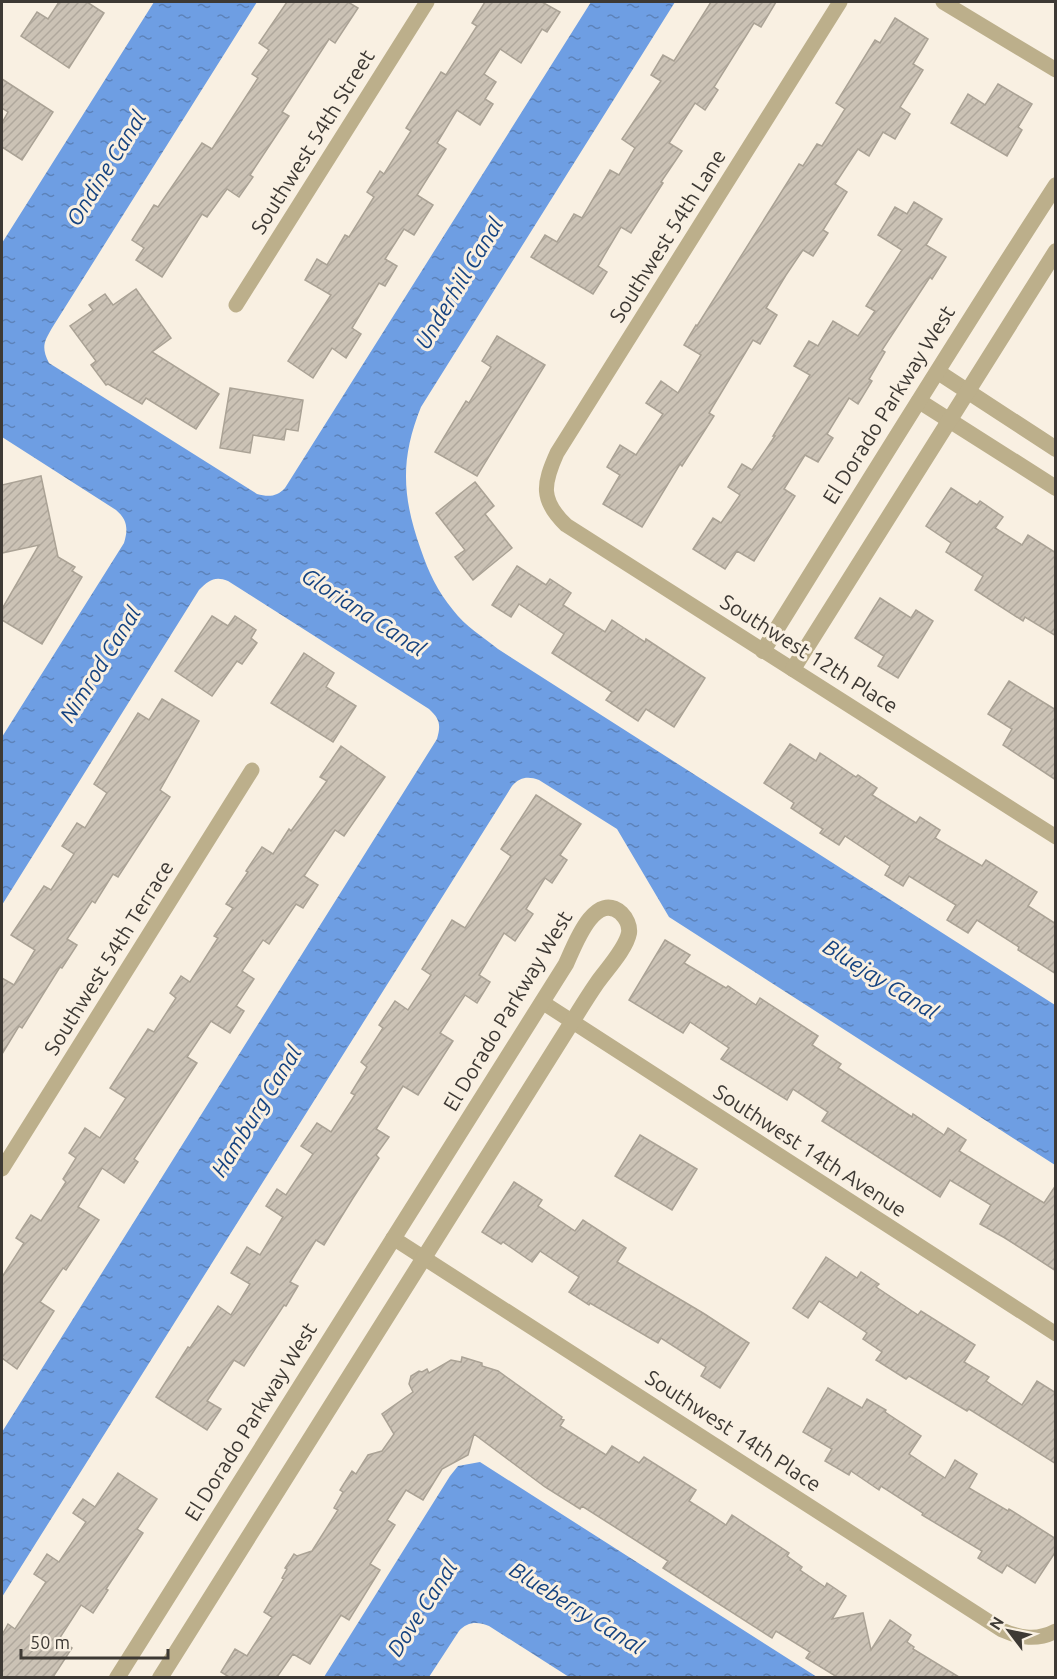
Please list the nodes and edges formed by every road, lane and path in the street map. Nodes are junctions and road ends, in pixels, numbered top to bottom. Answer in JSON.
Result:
{"nodes":[{"id":1,"x":427,"y":2,"type":"edge"},
{"id":2,"x":840,"y":2,"type":"edge"},
{"id":3,"x":944,"y":2,"type":"edge"},
{"id":4,"x":1056,"y":70,"type":"edge"},
{"id":5,"x":1056,"y":185,"type":"edge"},
{"id":6,"x":1056,"y":251,"type":"edge"},
{"id":7,"x":236,"y":305,"type":"dead end"},
{"id":8,"x":938,"y":372,"type":"junction"},
{"id":9,"x":967,"y":390,"type":"junction"},
{"id":10,"x":919,"y":401,"type":"junction"},
{"id":11,"x":949,"y":420,"type":"junction"},
{"id":12,"x":1056,"y":449,"type":"edge"},
{"id":13,"x":1056,"y":488,"type":"edge"},
{"id":14,"x":548,"y":499,"type":"joint"},
{"id":15,"x":763,"y":651,"type":"junction"},
{"id":16,"x":793,"y":669,"type":"junction"},
{"id":17,"x":252,"y":770,"type":"dead end"},
{"id":18,"x":1056,"y":837,"type":"edge"},
{"id":19,"x":542,"y":1002,"type":"junction"},
{"id":20,"x":572,"y":1022,"type":"junction"},
{"id":21,"x":2,"y":1169,"type":"edge"},
{"id":22,"x":393,"y":1238,"type":"junction"},
{"id":23,"x":424,"y":1257,"type":"junction"},
{"id":24,"x":1056,"y":1334,"type":"edge"},
{"id":25,"x":1056,"y":1631,"type":"edge"},
{"id":26,"x":117,"y":1677,"type":"edge"},
{"id":27,"x":160,"y":1677,"type":"edge"}],
"edges":[{"from":1,"to":7,"type":"street","name":"Southwest 54th Street"},
{"from":2,"to":14,"type":"street","name":"Southwest 54th Lane"},
{"from":3,"to":4,"type":"street"},
{"from":5,"to":8,"type":"street","name":"El Dorado Parkway West"},
{"from":6,"to":9,"type":"street"},
{"from":8,"to":9,"type":"street"},
{"from":8,"to":10,"type":"street","name":"El Dorado Parkway West"},
{"from":9,"to":11,"type":"street"},
{"from":9,"to":12,"type":"street"},
{"from":10,"to":11,"type":"street"},
{"from":10,"to":15,"type":"street","name":"El Dorado Parkway West"},
{"from":11,"to":13,"type":"street"},
{"from":11,"to":16,"type":"street"},
{"from":14,"to":15,"type":"street","name":"Southwest 12th Place"},
{"from":15,"to":16,"type":"street","name":"Southwest 12th Place"},
{"from":16,"to":18,"type":"street","name":"Southwest 12th Place"},
{"from":17,"to":21,"type":"street","name":"Southwest 54th Terrace"},
{"from":19,"to":20,"type":"street","name":"Southwest 14th Avenue"},
{"from":19,"to":20,"type":"street","name":"El Dorado Parkway West"},
{"from":19,"to":22,"type":"street","name":"El Dorado Parkway West"},
{"from":20,"to":23,"type":"street","name":"El Dorado Parkway West"},
{"from":20,"to":24,"type":"street","name":"Southwest 14th Avenue"},
{"from":22,"to":23,"type":"street","name":"Southwest 14th Place"},
{"from":22,"to":26,"type":"street","name":"El Dorado Parkway West"},
{"from":23,"to":25,"type":"street","name":"Southwest 14th Place"},
{"from":23,"to":27,"type":"street","name":"El Dorado Parkway West"}]}
